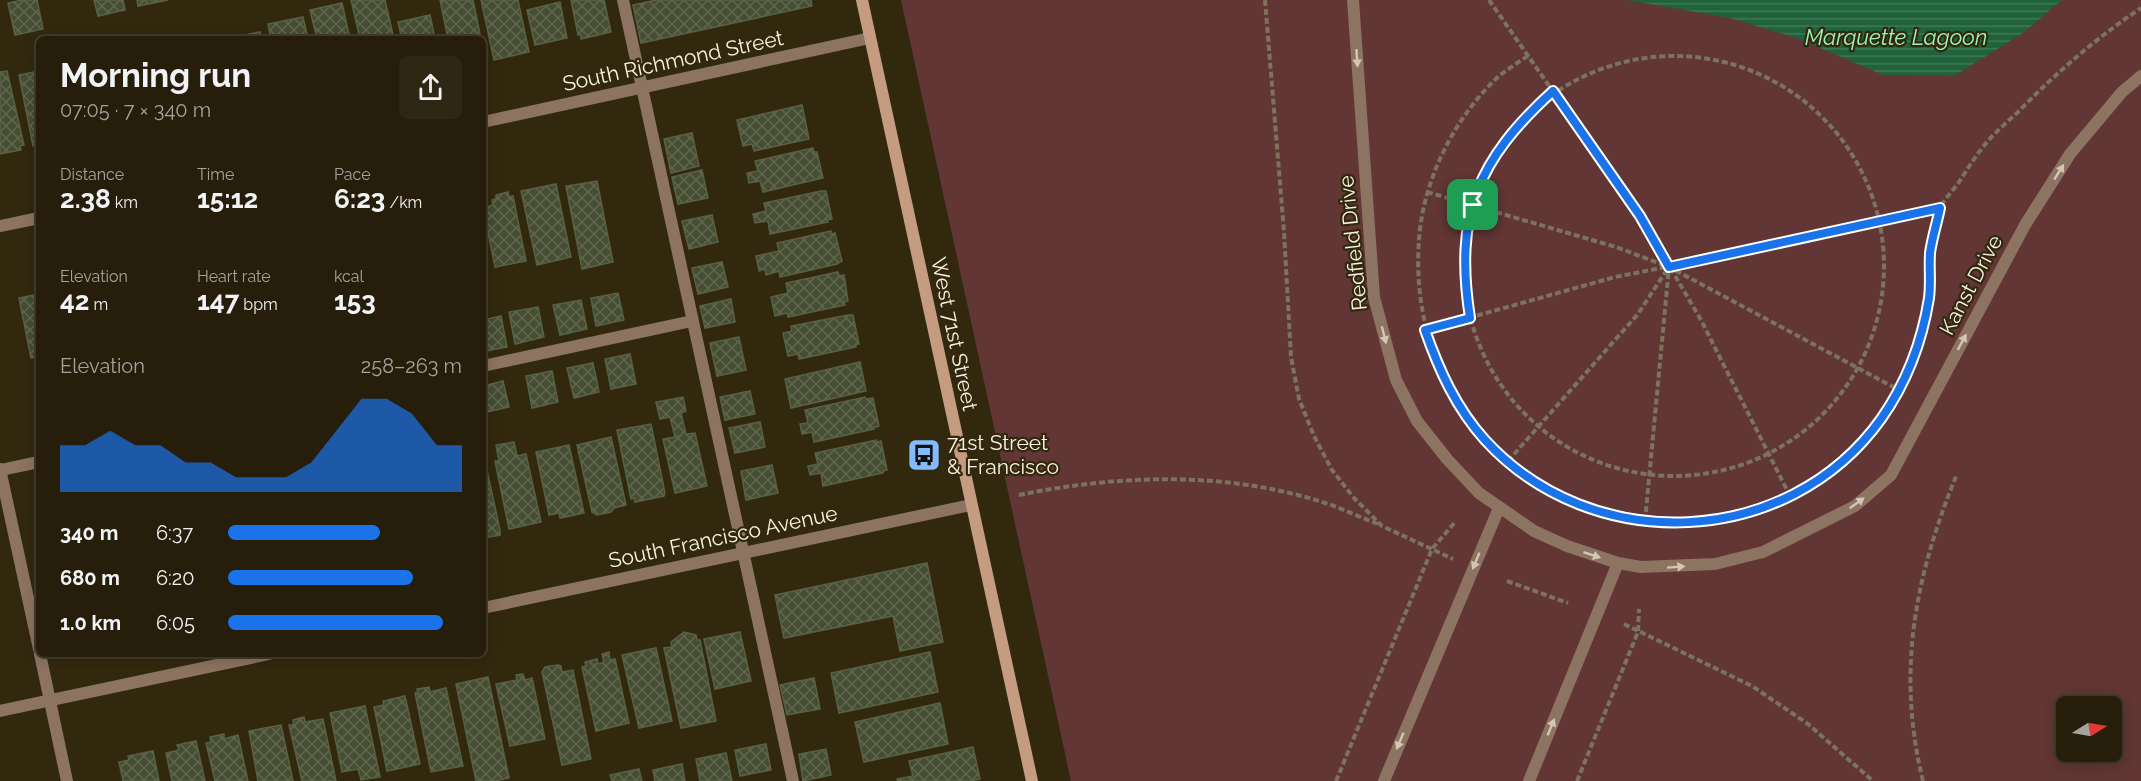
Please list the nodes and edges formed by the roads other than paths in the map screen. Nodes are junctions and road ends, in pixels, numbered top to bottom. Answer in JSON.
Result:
{"nodes":[{"id":1,"x":623,"y":0,"type":"edge"},
{"id":2,"x":862,"y":0,"type":"edge"},
{"id":3,"x":1353,"y":0,"type":"edge"},
{"id":4,"x":870,"y":38,"type":"junction"},
{"id":5,"x":2141,"y":76,"type":"edge"},
{"id":6,"x":641,"y":87,"type":"junction"},
{"id":7,"x":486,"y":121,"type":"edge"},
{"id":8,"x":36,"y":219,"type":"edge"},
{"id":9,"x":0,"y":226,"type":"edge"},
{"id":10,"x":692,"y":321,"type":"junction"},
{"id":11,"x":486,"y":365,"type":"edge"},
{"id":12,"x":36,"y":463,"type":"edge"},
{"id":13,"x":0,"y":470,"type":"edge"},
{"id":14,"x":972,"y":505,"type":"junction"},
{"id":15,"x":1499,"y":508,"type":"junction"},
{"id":16,"x":1567,"y":546,"type":"joint"},
{"id":17,"x":743,"y":553,"type":"junction"},
{"id":18,"x":1618,"y":563,"type":"junction"},
{"id":19,"x":486,"y":607,"type":"edge"},
{"id":20,"x":36,"y":636,"type":"edge"},
{"id":21,"x":41,"y":657,"type":"edge"},
{"id":22,"x":255,"y":657,"type":"edge"},
{"id":23,"x":50,"y":701,"type":"junction"},
{"id":24,"x":0,"y":711,"type":"edge"},
{"id":25,"x":67,"y":781,"type":"edge"},
{"id":26,"x":792,"y":781,"type":"edge"},
{"id":27,"x":1032,"y":781,"type":"edge"},
{"id":28,"x":1384,"y":781,"type":"edge"},
{"id":29,"x":1529,"y":781,"type":"edge"}],
"edges":[{"from":1,"to":6,"type":"street"},
{"from":2,"to":4,"type":"main road","name":"West 71st Street"},
{"from":3,"to":15,"type":"street","name":"Redfield Drive","one_way":true},
{"from":4,"to":6,"type":"street","name":"South Richmond Street"},
{"from":4,"to":14,"type":"main road","name":"West 71st Street"},
{"from":18,"to":5,"type":"street","name":"Kanst Drive","one_way":true},
{"from":6,"to":7,"type":"street","name":"South Richmond Street"},
{"from":6,"to":10,"type":"street"},
{"from":8,"to":9,"type":"street"},
{"from":10,"to":11,"type":"street"},
{"from":10,"to":17,"type":"street"},
{"from":12,"to":13,"type":"street"},
{"from":13,"to":20,"type":"street"},
{"from":14,"to":17,"type":"street","name":"South Francisco Avenue"},
{"from":14,"to":27,"type":"main road","name":"West 71st Street"},
{"from":15,"to":16,"type":"street","name":"Redfield Drive"},
{"from":15,"to":28,"type":"street","one_way":true},
{"from":16,"to":18,"type":"street","name":"Kanst Drive","one_way":true},
{"from":17,"to":19,"type":"street","name":"South Francisco Avenue"},
{"from":17,"to":26,"type":"street"},
{"from":29,"to":18,"type":"street","one_way":true},
{"from":21,"to":23,"type":"street"},
{"from":22,"to":23,"type":"street"},
{"from":23,"to":24,"type":"street"},
{"from":23,"to":25,"type":"street"}]}
